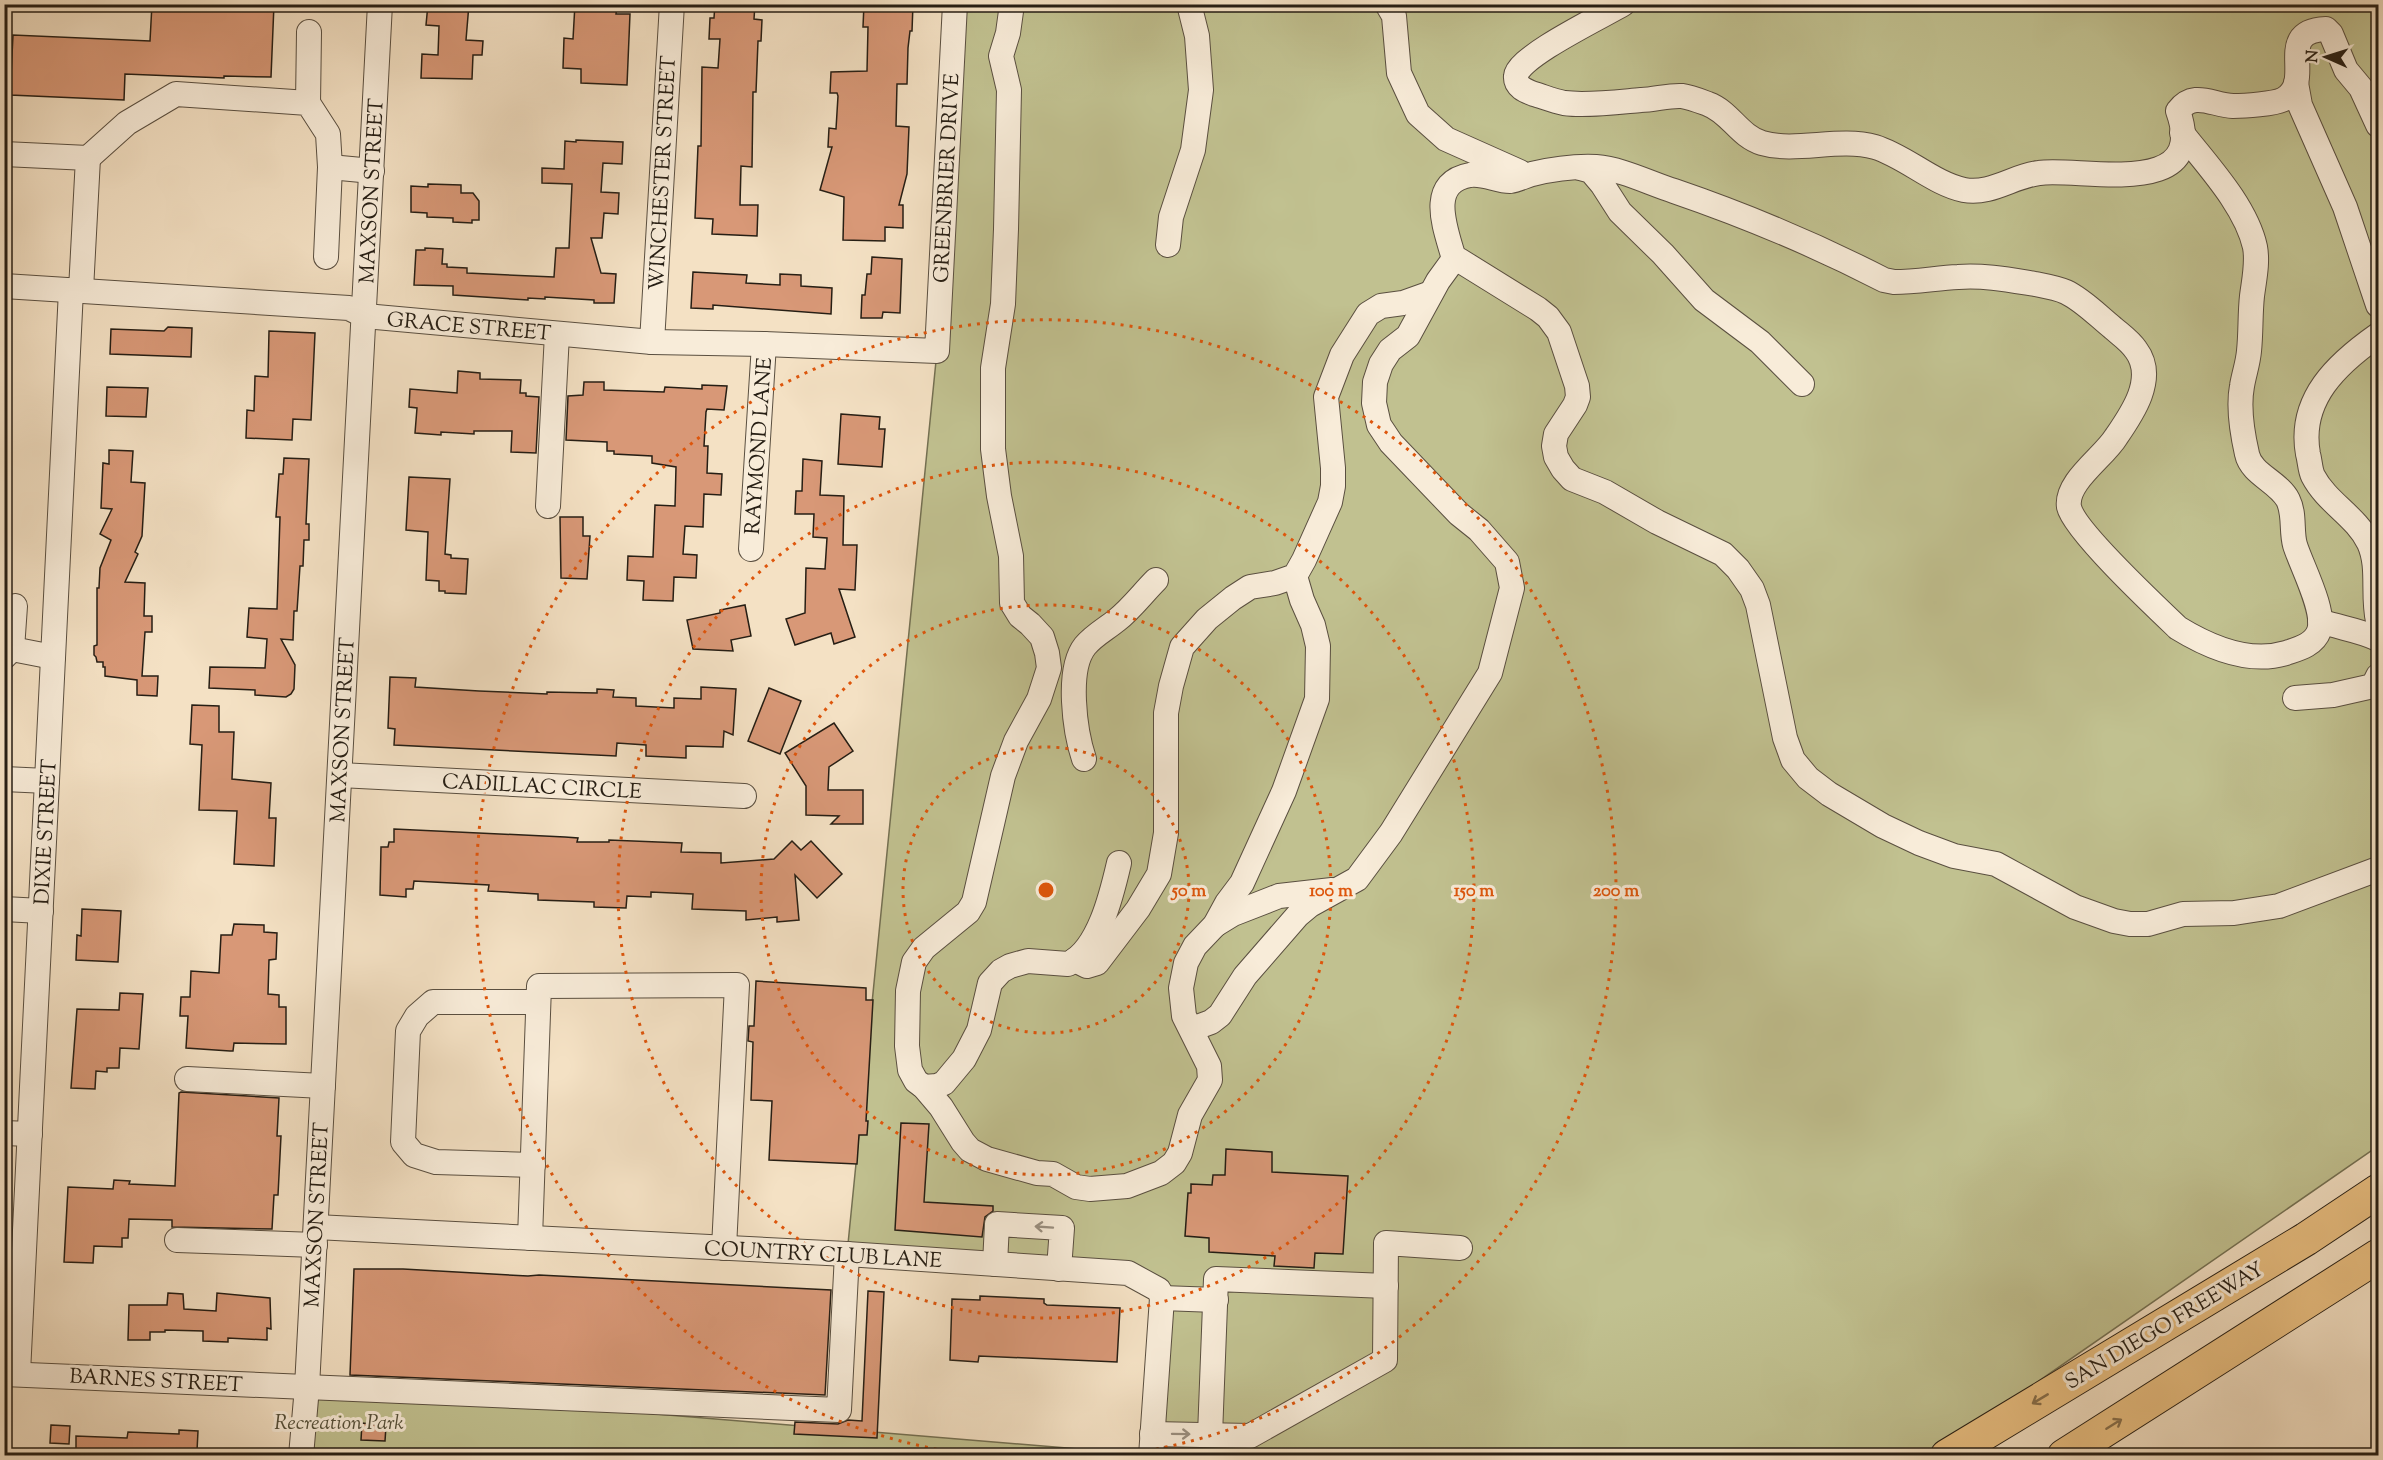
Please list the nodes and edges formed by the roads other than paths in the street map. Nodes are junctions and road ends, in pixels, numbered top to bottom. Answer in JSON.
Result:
{"nodes":[{"id":1,"x":380,"y":4,"type":"edge"},
{"id":2,"x":672,"y":4,"type":"edge"},
{"id":3,"x":955,"y":4,"type":"edge"},
{"id":4,"x":1012,"y":4,"type":"edge"},
{"id":5,"x":1189,"y":4,"type":"edge"},
{"id":6,"x":1387,"y":4,"type":"edge"},
{"id":7,"x":1623,"y":4,"type":"edge"},
{"id":8,"x":309,"y":32,"type":"dead end"},
{"id":9,"x":2296,"y":83,"type":"junction"},
{"id":10,"x":308,"y":103,"type":"junction"},
{"id":11,"x":2379,"y":125,"type":"edge"},
{"id":12,"x":2182,"y":133,"type":"junction"},
{"id":13,"x":4,"y":154,"type":"edge"},
{"id":14,"x":88,"y":158,"type":"junction"},
{"id":15,"x":330,"y":167,"type":"junction"},
{"id":16,"x":1567,"y":168,"type":"junction"},
{"id":17,"x":372,"y":171,"type":"junction"},
{"id":18,"x":1168,"y":245,"type":"dead end"},
{"id":19,"x":327,"y":257,"type":"dead end"},
{"id":20,"x":1454,"y":259,"type":"junction"},
{"id":21,"x":4,"y":286,"type":"edge"},
{"id":22,"x":76,"y":290,"type":"junction"},
{"id":23,"x":1431,"y":293,"type":"junction"},
{"id":24,"x":2379,"y":305,"type":"edge"},
{"id":25,"x":365,"y":316,"type":"junction"},
{"id":26,"x":557,"y":334,"type":"junction"},
{"id":27,"x":2379,"y":335,"type":"edge"},
{"id":28,"x":652,"y":342,"type":"junction"},
{"id":29,"x":764,"y":344,"type":"junction"},
{"id":30,"x":937,"y":351,"type":"joint"},
{"id":31,"x":1802,"y":384,"type":"dead end"},
{"id":32,"x":548,"y":506,"type":"dead end"},
{"id":33,"x":751,"y":549,"type":"dead end"},
{"id":34,"x":1295,"y":576,"type":"junction"},
{"id":35,"x":1156,"y":580,"type":"dead end"},
{"id":36,"x":15,"y":606,"type":"dead end"},
{"id":37,"x":2320,"y":621,"type":"junction"},
{"id":38,"x":2379,"y":621,"type":"edge"},
{"id":39,"x":2379,"y":639,"type":"edge"},
{"id":40,"x":8,"y":653,"type":"edge"},
{"id":41,"x":53,"y":657,"type":"junction"},
{"id":42,"x":2379,"y":676,"type":"edge"},
{"id":43,"x":2295,"y":698,"type":"dead end"},
{"id":44,"x":1084,"y":759,"type":"dead end"},
{"id":45,"x":340,"y":775,"type":"junction"},
{"id":46,"x":4,"y":779,"type":"edge"},
{"id":47,"x":47,"y":781,"type":"junction"},
{"id":48,"x":744,"y":796,"type":"dead end"},
{"id":49,"x":1119,"y":863,"type":"dead end"},
{"id":50,"x":2379,"y":868,"type":"edge"},
{"id":51,"x":1340,"y":889,"type":"junction"},
{"id":52,"x":4,"y":909,"type":"edge"},
{"id":53,"x":41,"y":911,"type":"junction"},
{"id":54,"x":1215,"y":925,"type":"junction"},
{"id":55,"x":1075,"y":960,"type":"junction"},
{"id":56,"x":538,"y":1002,"type":"junction"},
{"id":57,"x":1191,"y":1029,"type":"junction"},
{"id":58,"x":949,"y":1078,"type":"junction"},
{"id":59,"x":187,"y":1079,"type":"dead end"},
{"id":60,"x":323,"y":1086,"type":"junction"},
{"id":61,"x":924,"y":1087,"type":"junction"},
{"id":62,"x":948,"y":1118,"type":"junction"},
{"id":63,"x":4,"y":1133,"type":"edge"},
{"id":64,"x":30,"y":1134,"type":"junction"},
{"id":65,"x":532,"y":1165,"type":"junction"},
{"id":66,"x":2379,"y":1173,"type":"edge"},
{"id":67,"x":2379,"y":1191,"type":"edge"},
{"id":68,"x":315,"y":1236,"type":"junction"},
{"id":69,"x":530,"y":1238,"type":"junction"},
{"id":70,"x":2306,"y":1239,"type":"junction"},
{"id":71,"x":177,"y":1240,"type":"dead end"},
{"id":72,"x":724,"y":1248,"type":"junction"},
{"id":73,"x":1460,"y":1248,"type":"dead end"},
{"id":74,"x":847,"y":1254,"type":"junction"},
{"id":75,"x":2379,"y":1256,"type":"edge"},
{"id":76,"x":995,"y":1264,"type":"junction"},
{"id":77,"x":1059,"y":1269,"type":"junction"},
{"id":78,"x":2379,"y":1279,"type":"edge"},
{"id":79,"x":1386,"y":1286,"type":"junction"},
{"id":80,"x":1162,"y":1298,"type":"junction"},
{"id":81,"x":1216,"y":1300,"type":"junction"},
{"id":82,"x":2267,"y":1327,"type":"junction"},
{"id":83,"x":11,"y":1374,"type":"edge"},
{"id":84,"x":308,"y":1387,"type":"junction"},
{"id":85,"x":1210,"y":1435,"type":"junction"},
{"id":86,"x":1151,"y":1445,"type":"edge"},
{"id":87,"x":301,"y":1455,"type":"edge"},
{"id":88,"x":1947,"y":1455,"type":"edge"},
{"id":89,"x":2064,"y":1455,"type":"edge"}],
"edges":[{"from":1,"to":17,"type":"street","name":"MAXSON STREET"},
{"from":2,"to":28,"type":"street","name":"WINCHESTER STREET"},
{"from":3,"to":30,"type":"street","name":"GREENBRIER DRIVE"},
{"from":4,"to":61,"type":"street"},
{"from":5,"to":18,"type":"street"},
{"from":6,"to":16,"type":"street"},
{"from":7,"to":12,"type":"street"},
{"from":8,"to":10,"type":"street"},
{"from":9,"to":11,"type":"street"},
{"from":9,"to":12,"type":"street"},
{"from":9,"to":24,"type":"street"},
{"from":10,"to":14,"type":"street"},
{"from":10,"to":15,"type":"street"},
{"from":12,"to":37,"type":"street"},
{"from":13,"to":14,"type":"street"},
{"from":14,"to":22,"type":"street","name":"DIXIE STREET"},
{"from":15,"to":17,"type":"street"},
{"from":15,"to":19,"type":"street"},
{"from":16,"to":20,"type":"street"},
{"from":16,"to":31,"type":"street"},
{"from":16,"to":37,"type":"street"},
{"from":17,"to":25,"type":"street","name":"MAXSON STREET"},
{"from":20,"to":23,"type":"street"},
{"from":20,"to":50,"type":"street"},
{"from":21,"to":22,"type":"street","name":"GRACE STREET"},
{"from":22,"to":25,"type":"street","name":"GRACE STREET"},
{"from":22,"to":41,"type":"street","name":"DIXIE STREET"},
{"from":23,"to":34,"type":"street"},
{"from":23,"to":51,"type":"street"},
{"from":25,"to":26,"type":"street","name":"GRACE STREET"},
{"from":25,"to":45,"type":"street","name":"MAXSON STREET"},
{"from":26,"to":28,"type":"street","name":"GRACE STREET"},
{"from":26,"to":32,"type":"street"},
{"from":27,"to":38,"type":"street"},
{"from":28,"to":29,"type":"street","name":"GRACE STREET"},
{"from":29,"to":30,"type":"street","name":"GRACE STREET"},
{"from":29,"to":33,"type":"street","name":"RAYMOND LANE"},
{"from":34,"to":54,"type":"street"},
{"from":34,"to":55,"type":"street"},
{"from":35,"to":44,"type":"street"},
{"from":36,"to":40,"type":"street"},
{"from":37,"to":39,"type":"street"},
{"from":40,"to":41,"type":"street"},
{"from":41,"to":47,"type":"street","name":"DIXIE STREET"},
{"from":42,"to":43,"type":"street"},
{"from":45,"to":48,"type":"street","name":"CADILLAC CIRCLE"},
{"from":45,"to":60,"type":"street","name":"MAXSON STREET"},
{"from":46,"to":47,"type":"street"},
{"from":47,"to":53,"type":"street","name":"DIXIE STREET"},
{"from":49,"to":55,"type":"street"},
{"from":51,"to":54,"type":"street"},
{"from":51,"to":57,"type":"street"},
{"from":52,"to":53,"type":"street"},
{"from":53,"to":64,"type":"street","name":"DIXIE STREET"},
{"from":54,"to":57,"type":"street"},
{"from":55,"to":58,"type":"street"},
{"from":56,"to":65,"type":"street"},
{"from":56,"to":65,"type":"street"},
{"from":56,"to":72,"type":"street"},
{"from":57,"to":62,"type":"street"},
{"from":58,"to":61,"type":"street"},
{"from":58,"to":62,"type":"street"},
{"from":59,"to":60,"type":"street"},
{"from":60,"to":68,"type":"street","name":"MAXSON STREET"},
{"from":61,"to":62,"type":"street"},
{"from":63,"to":64,"type":"street"},
{"from":64,"to":83,"type":"street","name":"DIXIE STREET"},
{"from":65,"to":69,"type":"street"},
{"from":66,"to":70,"type":"highway"},
{"from":67,"to":70,"type":"highway","name":"SAN DIEGO FREEWAY"},
{"from":68,"to":69,"type":"street","name":"COUNTRY CLUB LANE"},
{"from":68,"to":71,"type":"street","name":"COUNTRY CLUB LANE"},
{"from":68,"to":84,"type":"street","name":"MAXSON STREET"},
{"from":69,"to":72,"type":"street","name":"COUNTRY CLUB LANE"},
{"from":70,"to":88,"type":"highway","name":"SAN DIEGO FREEWAY","one_way":true},
{"from":72,"to":74,"type":"street","name":"COUNTRY CLUB LANE"},
{"from":73,"to":79,"type":"street"},
{"from":74,"to":76,"type":"street","name":"COUNTRY CLUB LANE"},
{"from":74,"to":84,"type":"street","name":"BARNES STREET"},
{"from":75,"to":82,"type":"highway"},
{"from":76,"to":77,"type":"street","name":"COUNTRY CLUB LANE"},
{"from":77,"to":76,"type":"street","one_way":true},
{"from":77,"to":80,"type":"street","name":"COUNTRY CLUB LANE"},
{"from":78,"to":82,"type":"highway"},
{"from":79,"to":81,"type":"street"},
{"from":79,"to":85,"type":"street"},
{"from":80,"to":81,"type":"street"},
{"from":80,"to":86,"type":"street"},
{"from":81,"to":85,"type":"street"},
{"from":89,"to":82,"type":"highway","one_way":true},
{"from":83,"to":84,"type":"street","name":"BARNES STREET"},
{"from":84,"to":87,"type":"street","name":"MAXSON STREET"},
{"from":86,"to":85,"type":"street","one_way":true}]}
